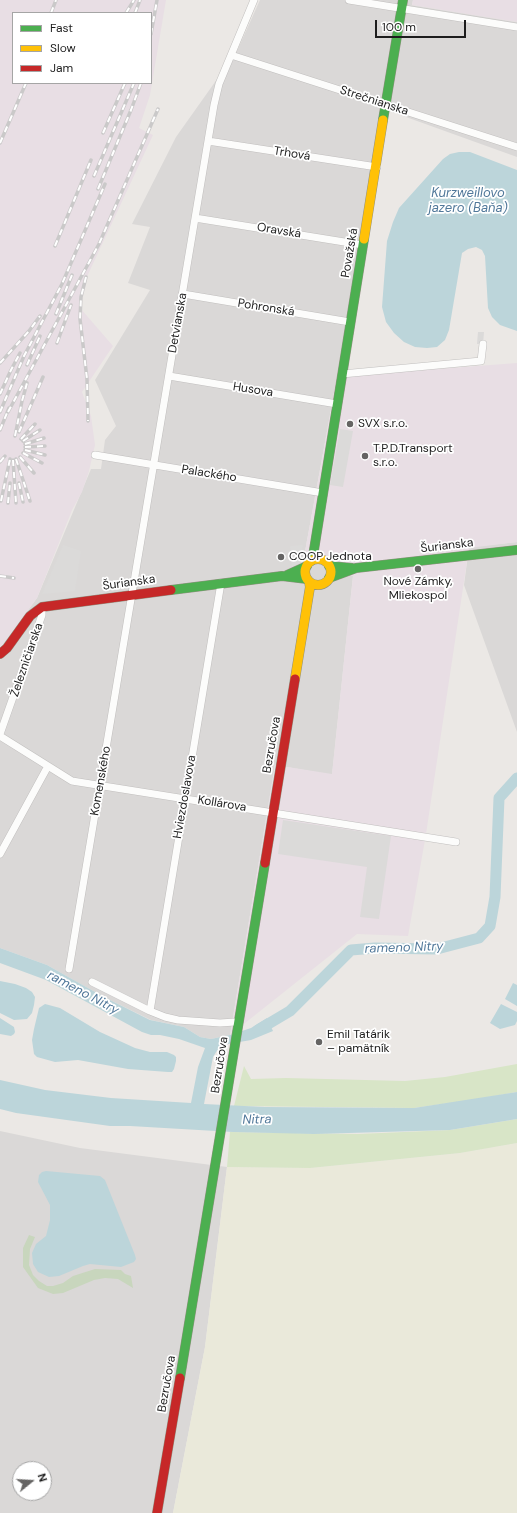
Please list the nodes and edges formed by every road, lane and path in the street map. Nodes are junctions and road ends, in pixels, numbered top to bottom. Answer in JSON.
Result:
{"nodes":[{"id":1,"x":254,"y":0,"type":"edge"},
{"id":2,"x":349,"y":0,"type":"edge"},
{"id":3,"x":402,"y":4,"type":"edge"},
{"id":4,"x":517,"y":27,"type":"edge"},
{"id":5,"x":231,"y":55,"type":"junction"},
{"id":6,"x":386,"y":105,"type":"junction"},
{"id":7,"x":208,"y":141,"type":"junction"},
{"id":8,"x":517,"y":147,"type":"edge"},
{"id":9,"x":376,"y":167,"type":"junction"},
{"id":10,"x":195,"y":218,"type":"junction"},
{"id":11,"x":363,"y":245,"type":"junction"},
{"id":12,"x":183,"y":294,"type":"junction"},
{"id":13,"x":350,"y":322,"type":"junction"},
{"id":14,"x":483,"y":344,"type":"dead end"},
{"id":15,"x":342,"y":374,"type":"junction"},
{"id":16,"x":169,"y":376,"type":"junction"},
{"id":17,"x":337,"y":404,"type":"junction"},
{"id":18,"x":95,"y":455,"type":"dead end"},
{"id":19,"x":154,"y":465,"type":"junction"},
{"id":20,"x":323,"y":493,"type":"junction"},
{"id":21,"x":320,"y":511,"type":"junction"},
{"id":22,"x":517,"y":550,"type":"edge"},
{"id":23,"x":327,"y":563,"type":"junction"},
{"id":24,"x":309,"y":564,"type":"junction"},
{"id":25,"x":356,"y":568,"type":"junction"},
{"id":26,"x":282,"y":576,"type":"junction"},
{"id":27,"x":308,"y":580,"type":"junction"},
{"id":28,"x":325,"y":581,"type":"junction"},
{"id":29,"x":221,"y":583,"type":"junction"},
{"id":30,"x":133,"y":594,"type":"junction"},
{"id":31,"x":42,"y":607,"type":"junction"},
{"id":32,"x":304,"y":619,"type":"junction"},
{"id":33,"x":0,"y":654,"type":"edge"},
{"id":34,"x":0,"y":735,"type":"edge"},
{"id":35,"x":48,"y":766,"type":"junction"},
{"id":36,"x":101,"y":785,"type":"junction"},
{"id":37,"x":184,"y":798,"type":"junction"},
{"id":38,"x":274,"y":813,"type":"junction"},
{"id":39,"x":456,"y":842,"type":"dead end"},
{"id":40,"x":0,"y":854,"type":"edge"},
{"id":41,"x":69,"y":969,"type":"dead end"},
{"id":42,"x":92,"y":982,"type":"dead end"},
{"id":43,"x":150,"y":1012,"type":"junction"},
{"id":44,"x":236,"y":1025,"type":"junction"},
{"id":45,"x":157,"y":1513,"type":"edge"}],
"edges":[{"from":1,"to":5,"type":"street","name":"Detvianska"},
{"from":2,"to":3,"type":"street"},
{"from":3,"to":4,"type":"street"},
{"from":3,"to":6,"type":"main road","name":"Považská"},
{"from":5,"to":6,"type":"street","name":"Strečnianska"},
{"from":5,"to":7,"type":"street","name":"Detvianska"},
{"from":6,"to":8,"type":"street","name":"Strečnianska"},
{"from":6,"to":9,"type":"main road","name":"Považská"},
{"from":7,"to":9,"type":"street","name":"Trhová"},
{"from":7,"to":10,"type":"street","name":"Detvianska"},
{"from":9,"to":11,"type":"main road","name":"Považská"},
{"from":10,"to":11,"type":"street","name":"Oravská"},
{"from":10,"to":12,"type":"street","name":"Detvianska"},
{"from":11,"to":13,"type":"main road","name":"Považská"},
{"from":12,"to":13,"type":"street","name":"Pohronská"},
{"from":12,"to":16,"type":"street","name":"Detvianska"},
{"from":13,"to":15,"type":"main road","name":"Považská"},
{"from":14,"to":15,"type":"street"},
{"from":15,"to":17,"type":"main road","name":"Považská"},
{"from":16,"to":17,"type":"street","name":"Husova"},
{"from":16,"to":19,"type":"street","name":"Detvianska"},
{"from":17,"to":20,"type":"main road","name":"Považská"},
{"from":18,"to":19,"type":"street","name":"Palackého"},
{"from":19,"to":20,"type":"street","name":"Palackého"},
{"from":19,"to":30,"type":"street","name":"Detvianska"},
{"from":20,"to":21,"type":"main road","name":"Považská"},
{"from":21,"to":23,"type":"main road","name":"Považská"},
{"from":21,"to":24,"type":"main road","name":"Považská"},
{"from":22,"to":25,"type":"main road","name":"Šurianska"},
{"from":23,"to":24,"type":"main road"},
{"from":23,"to":25,"type":"main road","name":"Šurianska"},
{"from":23,"to":28,"type":"main road","name":"Bezručova"},
{"from":24,"to":26,"type":"main road","name":"Šurianska"},
{"from":24,"to":27,"type":"main road","name":"Bezručova"},
{"from":25,"to":28,"type":"main road","name":"Šurianska"},
{"from":26,"to":27,"type":"main road","name":"Šurianska"},
{"from":26,"to":29,"type":"main road","name":"Šurianska"},
{"from":27,"to":28,"type":"main road"},
{"from":27,"to":32,"type":"main road","name":"Bezručova"},
{"from":28,"to":32,"type":"main road","name":"Bezručova"},
{"from":29,"to":30,"type":"main road","name":"Šurianska"},
{"from":29,"to":37,"type":"street","name":"Hviezdoslavova"},
{"from":30,"to":31,"type":"main road","name":"Šurianska"},
{"from":30,"to":36,"type":"street","name":"Komenského"},
{"from":31,"to":33,"type":"main road"},
{"from":31,"to":34,"type":"street","name":"Železničiarska"},
{"from":32,"to":38,"type":"main road","name":"Bezručova"},
{"from":34,"to":35,"type":"street","name":"Kollárova"},
{"from":35,"to":36,"type":"street","name":"Kollárova"},
{"from":35,"to":40,"type":"street"},
{"from":36,"to":37,"type":"street","name":"Kollárova"},
{"from":36,"to":41,"type":"street","name":"Komenského"},
{"from":37,"to":38,"type":"street","name":"Kollárova"},
{"from":37,"to":43,"type":"street","name":"Hviezdoslavova"},
{"from":38,"to":39,"type":"street","name":"Kollárova"},
{"from":38,"to":44,"type":"main road","name":"Bezručova"},
{"from":42,"to":43,"type":"street"},
{"from":43,"to":44,"type":"street"},
{"from":44,"to":45,"type":"main road","name":"Bezručova"}]}
